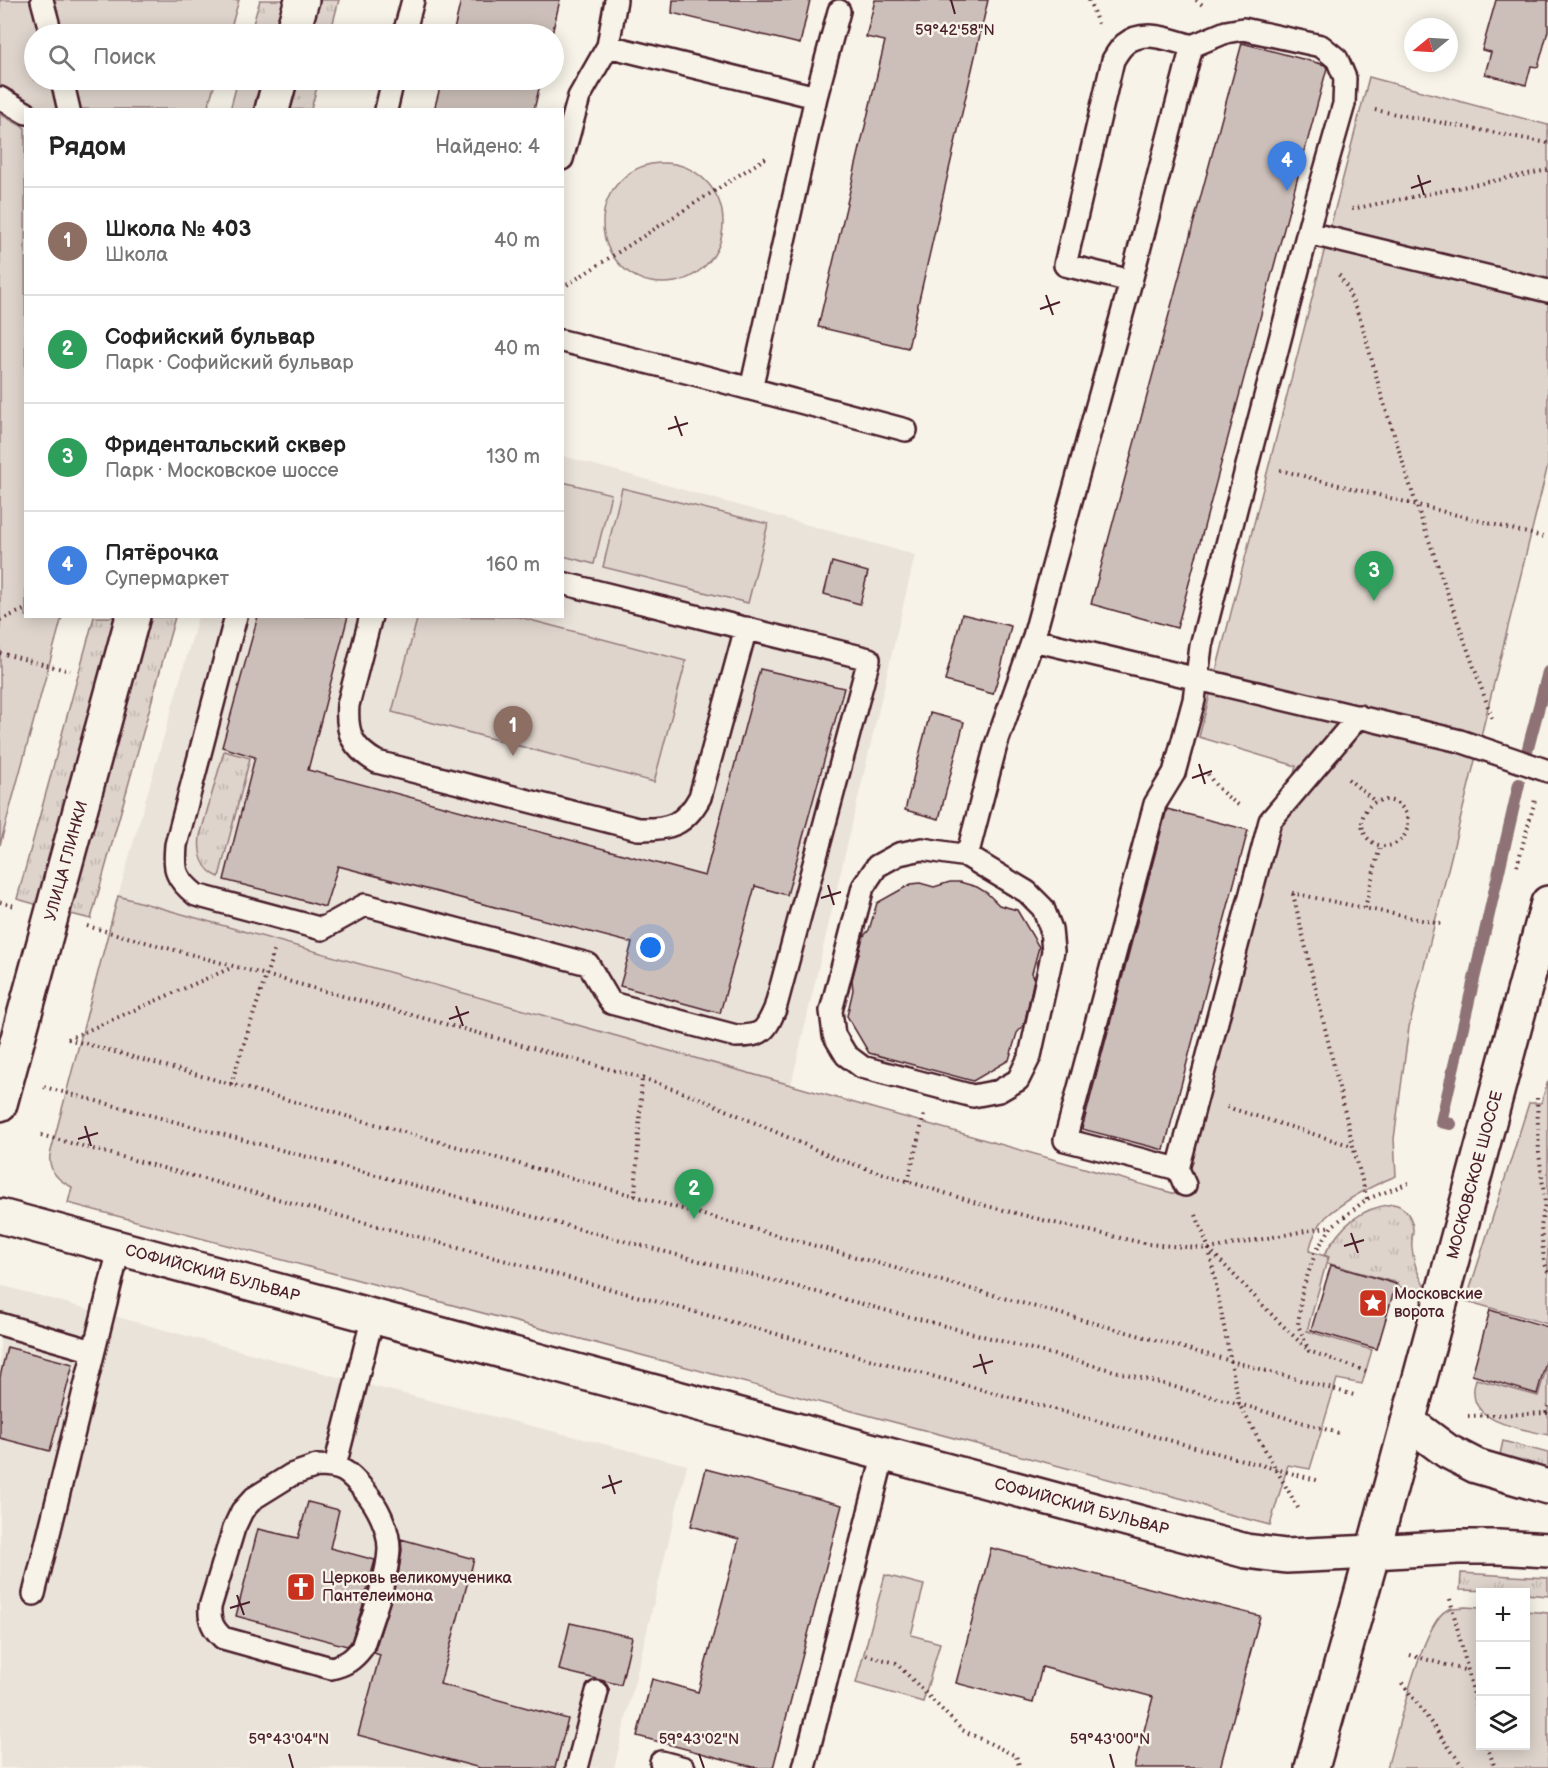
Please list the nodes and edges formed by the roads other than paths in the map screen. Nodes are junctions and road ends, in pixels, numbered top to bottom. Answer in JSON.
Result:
{"nodes":[{"id":1,"x":42,"y":0,"type":"edge"},
{"id":2,"x":302,"y":0,"type":"edge"},
{"id":3,"x":413,"y":0,"type":"edge"},
{"id":4,"x":616,"y":0,"type":"edge"},
{"id":5,"x":839,"y":10,"type":"dead end"},
{"id":6,"x":48,"y":24,"type":"edge"},
{"id":7,"x":295,"y":24,"type":"edge"},
{"id":8,"x":407,"y":24,"type":"edge"},
{"id":9,"x":608,"y":45,"type":"junction"},
{"id":10,"x":1192,"y":46,"type":"junction"},
{"id":11,"x":64,"y":90,"type":"edge"},
{"id":12,"x":277,"y":90,"type":"edge"},
{"id":13,"x":391,"y":90,"type":"edge"},
{"id":14,"x":816,"y":97,"type":"junction"},
{"id":15,"x":0,"y":98,"type":"edge"},
{"id":16,"x":69,"y":108,"type":"edge"},
{"id":17,"x":273,"y":108,"type":"edge"},
{"id":18,"x":386,"y":108,"type":"edge"},
{"id":19,"x":24,"y":112,"type":"edge"},
{"id":20,"x":564,"y":152,"type":"edge"},
{"id":21,"x":1310,"y":225,"type":"junction"},
{"id":22,"x":1131,"y":281,"type":"junction"},
{"id":23,"x":1548,"y":291,"type":"edge"},
{"id":24,"x":564,"y":342,"type":"edge"},
{"id":25,"x":751,"y":389,"type":"junction"},
{"id":26,"x":906,"y":430,"type":"dead end"},
{"id":27,"x":564,"y":583,"type":"edge"},
{"id":28,"x":132,"y":618,"type":"edge"},
{"id":29,"x":235,"y":618,"type":"edge"},
{"id":30,"x":371,"y":618,"type":"edge"},
{"id":31,"x":746,"y":628,"type":"junction"},
{"id":32,"x":1033,"y":640,"type":"junction"},
{"id":33,"x":1197,"y":678,"type":"junction"},
{"id":34,"x":1359,"y":716,"type":"junction"},
{"id":35,"x":1545,"y":770,"type":"edge"},
{"id":36,"x":967,"y":856,"type":"junction"},
{"id":37,"x":1546,"y":914,"type":"edge"},
{"id":38,"x":0,"y":1104,"type":"edge"},
{"id":39,"x":0,"y":1216,"type":"edge"},
{"id":40,"x":119,"y":1249,"type":"junction"},
{"id":41,"x":373,"y":1316,"type":"junction"},
{"id":42,"x":0,"y":1324,"type":"edge"},
{"id":43,"x":93,"y":1351,"type":"junction"},
{"id":44,"x":1408,"y":1422,"type":"junction"},
{"id":45,"x":884,"y":1453,"type":"junction"},
{"id":46,"x":335,"y":1466,"type":"junction"},
{"id":47,"x":1548,"y":1486,"type":"edge"},
{"id":48,"x":1548,"y":1550,"type":"edge"},
{"id":49,"x":1373,"y":1552,"type":"junction"},
{"id":50,"x":34,"y":1594,"type":"dead end"},
{"id":51,"x":597,"y":1692,"type":"dead end"},
{"id":52,"x":661,"y":1762,"type":"dead end"},
{"id":53,"x":577,"y":1768,"type":"edge"},
{"id":54,"x":684,"y":1768,"type":"edge"},
{"id":55,"x":804,"y":1768,"type":"edge"},
{"id":56,"x":1312,"y":1768,"type":"edge"}],
"edges":[{"from":1,"to":6,"type":"lane"},
{"from":2,"to":7,"type":"main road"},
{"from":3,"to":8,"type":"lane"},
{"from":4,"to":9,"type":"lane"},
{"from":5,"to":14,"type":"lane"},
{"from":9,"to":14,"type":"lane"},
{"from":9,"to":20,"type":"lane"},
{"from":10,"to":21,"type":"lane"},
{"from":10,"to":22,"type":"lane"},
{"from":10,"to":22,"type":"lane"},
{"from":11,"to":16,"type":"lane"},
{"from":12,"to":17,"type":"main road"},
{"from":13,"to":18,"type":"lane"},
{"from":14,"to":25,"type":"lane"},
{"from":15,"to":19,"type":"lane"},
{"from":21,"to":23,"type":"lane"},
{"from":21,"to":33,"type":"lane"},
{"from":22,"to":32,"type":"lane"},
{"from":24,"to":25,"type":"lane"},
{"from":25,"to":26,"type":"lane"},
{"from":27,"to":31,"type":"lane"},
{"from":28,"to":38,"type":"main road","name":"УЛИЦА ГЛИНКИ"},
{"from":29,"to":31,"type":"lane"},
{"from":30,"to":31,"type":"lane"},
{"from":32,"to":33,"type":"lane"},
{"from":32,"to":36,"type":"lane"},
{"from":33,"to":34,"type":"lane"},
{"from":33,"to":34,"type":"lane"},
{"from":34,"to":35,"type":"lane"},
{"from":36,"to":36,"type":"lane"},
{"from":37,"to":44,"type":"main road","name":"МОСКОВСКОЕ ШОССЕ"},
{"from":39,"to":40,"type":"main road","name":"СОФИЙСКИЙ БУЛЬВАР"},
{"from":40,"to":41,"type":"main road","name":"СОФИЙСКИЙ БУЛЬВАР"},
{"from":40,"to":43,"type":"lane"},
{"from":41,"to":45,"type":"main road","name":"СОФИЙСКИЙ БУЛЬВАР"},
{"from":41,"to":46,"type":"lane"},
{"from":42,"to":43,"type":"lane"},
{"from":43,"to":50,"type":"lane"},
{"from":44,"to":47,"type":"main road"},
{"from":44,"to":49,"type":"main road","name":"МОСКОВСКОЕ ШОССЕ"},
{"from":45,"to":49,"type":"main road","name":"СОФИЙСКИЙ БУЛЬВАР"},
{"from":45,"to":55,"type":"lane"},
{"from":46,"to":46,"type":"lane"},
{"from":48,"to":49,"type":"main road","name":"СОФИЙСКИЙ БУЛЬВАР"},
{"from":49,"to":56,"type":"main road","name":"МОСКОВСКОЕ ШОССЕ"},
{"from":51,"to":53,"type":"lane"},
{"from":52,"to":54,"type":"lane"}]}
